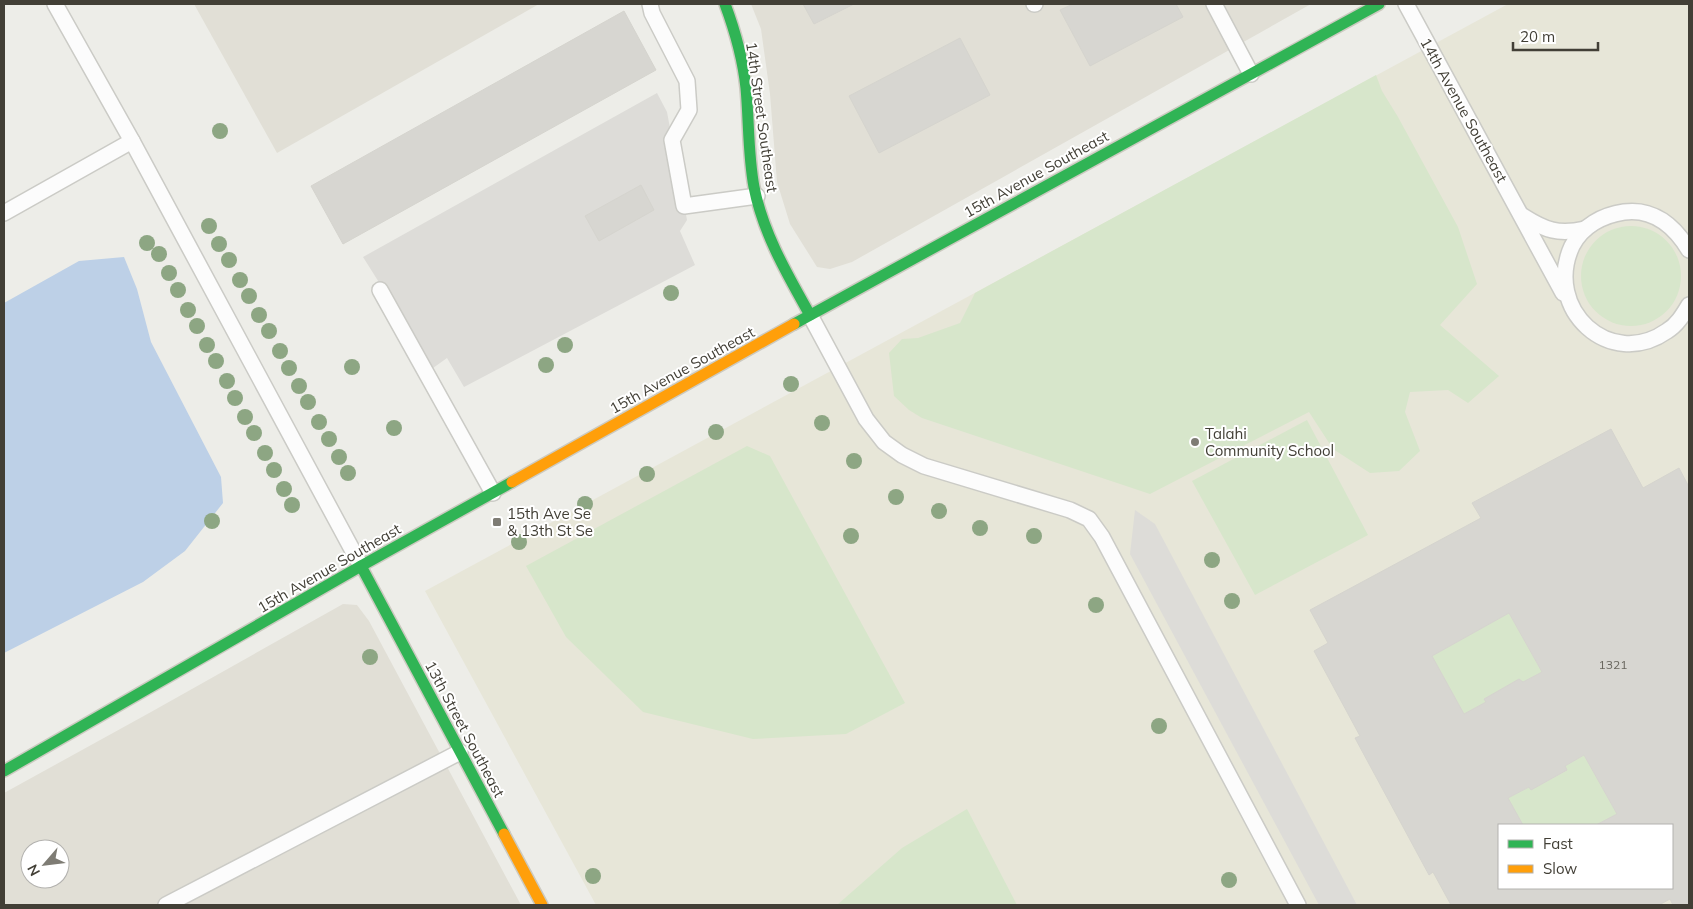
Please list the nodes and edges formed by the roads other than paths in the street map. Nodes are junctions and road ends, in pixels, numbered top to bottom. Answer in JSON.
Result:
{"nodes":[{"id":1,"x":55,"y":4,"type":"edge"},
{"id":2,"x":650,"y":4,"type":"edge"},
{"id":3,"x":725,"y":4,"type":"edge"},
{"id":4,"x":1214,"y":4,"type":"edge"},
{"id":5,"x":1379,"y":4,"type":"edge"},
{"id":6,"x":1406,"y":4,"type":"edge"},
{"id":7,"x":1251,"y":74,"type":"junction"},
{"id":8,"x":132,"y":141,"type":"junction"},
{"id":9,"x":756,"y":196,"type":"junction"},
{"id":10,"x":4,"y":213,"type":"edge"},
{"id":11,"x":1521,"y":216,"type":"junction"},
{"id":12,"x":1585,"y":229,"type":"junction"},
{"id":13,"x":1689,"y":250,"type":"edge"},
{"id":14,"x":380,"y":290,"type":"dead end"},
{"id":15,"x":1570,"y":305,"type":"junction"},
{"id":16,"x":1689,"y":305,"type":"edge"},
{"id":17,"x":810,"y":315,"type":"junction"},
{"id":18,"x":1689,"y":319,"type":"edge"},
{"id":19,"x":1668,"y":331,"type":"junction"},
{"id":20,"x":493,"y":493,"type":"junction"},
{"id":21,"x":361,"y":566,"type":"junction"},
{"id":22,"x":460,"y":752,"type":"junction"},
{"id":23,"x":4,"y":771,"type":"edge"},
{"id":24,"x":166,"y":905,"type":"edge"},
{"id":25,"x":542,"y":905,"type":"edge"},
{"id":26,"x":1298,"y":905,"type":"edge"}],
"edges":[{"from":1,"to":8,"type":"lane"},
{"from":2,"to":9,"type":"lane"},
{"from":3,"to":9,"type":"street","name":"14th Street Southeast"},
{"from":4,"to":7,"type":"lane"},
{"from":5,"to":7,"type":"street","name":"15th Avenue Southeast"},
{"from":6,"to":11,"type":"lane","name":"14th Avenue Southeast"},
{"from":7,"to":17,"type":"street","name":"15th Avenue Southeast"},
{"from":8,"to":10,"type":"lane"},
{"from":8,"to":21,"type":"lane"},
{"from":9,"to":17,"type":"street","name":"14th Street Southeast"},
{"from":11,"to":12,"type":"lane","name":"14th Avenue Southeast"},
{"from":11,"to":15,"type":"lane","name":"14th Avenue Southeast"},
{"from":12,"to":13,"type":"lane","name":"14th Avenue Southeast"},
{"from":12,"to":15,"type":"lane","name":"14th Avenue Southeast"},
{"from":14,"to":20,"type":"lane"},
{"from":15,"to":19,"type":"lane","name":"14th Avenue Southeast"},
{"from":16,"to":19,"type":"lane","name":"14th Avenue Southeast"},
{"from":17,"to":20,"type":"street","name":"15th Avenue Southeast"},
{"from":17,"to":26,"type":"lane"},
{"from":18,"to":19,"type":"lane","name":"14th Avenue Southeast"},
{"from":20,"to":21,"type":"street","name":"15th Avenue Southeast"},
{"from":21,"to":22,"type":"street","name":"13th Street Southeast"},
{"from":21,"to":23,"type":"street","name":"15th Avenue Southeast"},
{"from":22,"to":24,"type":"lane"},
{"from":22,"to":25,"type":"street","name":"13th Street Southeast"}]}
